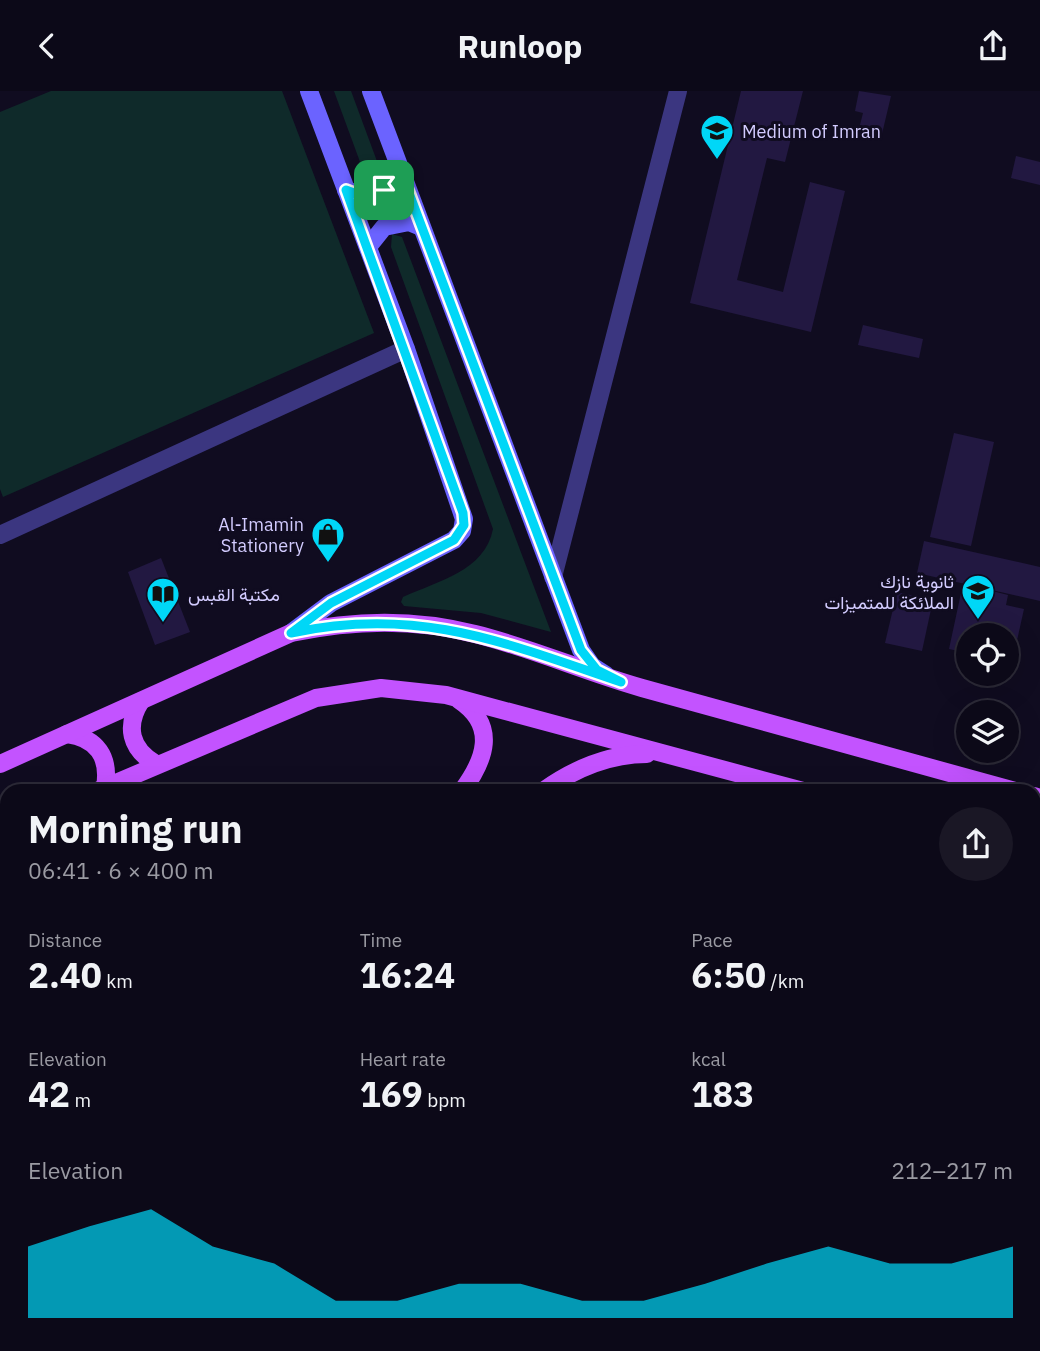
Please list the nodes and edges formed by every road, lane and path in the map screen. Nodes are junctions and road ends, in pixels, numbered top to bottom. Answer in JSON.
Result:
{"nodes":[{"id":1,"x":309,"y":91,"type":"edge"},
{"id":2,"x":372,"y":91,"type":"edge"},
{"id":3,"x":678,"y":91,"type":"edge"},
{"id":4,"x":400,"y":169,"type":"junction"},
{"id":5,"x":346,"y":190,"type":"junction"},
{"id":6,"x":421,"y":227,"type":"junction"},
{"id":7,"x":368,"y":247,"type":"junction"},
{"id":8,"x":406,"y":349,"type":"junction"},
{"id":9,"x":0,"y":535,"type":"edge"},
{"id":10,"x":553,"y":577,"type":"junction"},
{"id":11,"x":291,"y":633,"type":"junction"},
{"id":12,"x":621,"y":682,"type":"junction"},
{"id":13,"x":446,"y":695,"type":"junction"},
{"id":14,"x":141,"y":701,"type":"junction"},
{"id":15,"x":67,"y":734,"type":"junction"},
{"id":16,"x":669,"y":756,"type":"junction"},
{"id":17,"x":0,"y":764,"type":"edge"},
{"id":18,"x":156,"y":764,"type":"junction"},
{"id":19,"x":103,"y":784,"type":"edge"},
{"id":20,"x":112,"y":784,"type":"edge"},
{"id":21,"x":467,"y":784,"type":"edge"},
{"id":22,"x":553,"y":784,"type":"edge"},
{"id":23,"x":761,"y":784,"type":"edge"},
{"id":24,"x":990,"y":784,"type":"edge"}],
"edges":[{"from":1,"to":5,"type":"main road"},
{"from":2,"to":4,"type":"main road"},
{"from":3,"to":10,"type":"street"},
{"from":4,"to":5,"type":"main road"},
{"from":4,"to":6,"type":"main road"},
{"from":5,"to":7,"type":"main road"},
{"from":6,"to":7,"type":"main road"},
{"from":6,"to":10,"type":"main road"},
{"from":7,"to":8,"type":"main road"},
{"from":8,"to":9,"type":"street"},
{"from":8,"to":11,"type":"main road"},
{"from":10,"to":12,"type":"main road"},
{"from":11,"to":12,"type":"main road"},
{"from":11,"to":14,"type":"main road"},
{"from":12,"to":24,"type":"main road"},
{"from":13,"to":16,"type":"main road"},
{"from":13,"to":18,"type":"main road"},
{"from":13,"to":21,"type":"main road"},
{"from":14,"to":15,"type":"main road"},
{"from":14,"to":18,"type":"main road"},
{"from":15,"to":17,"type":"main road"},
{"from":15,"to":19,"type":"main road"},
{"from":16,"to":22,"type":"main road"},
{"from":16,"to":23,"type":"main road"},
{"from":18,"to":20,"type":"main road"}]}
